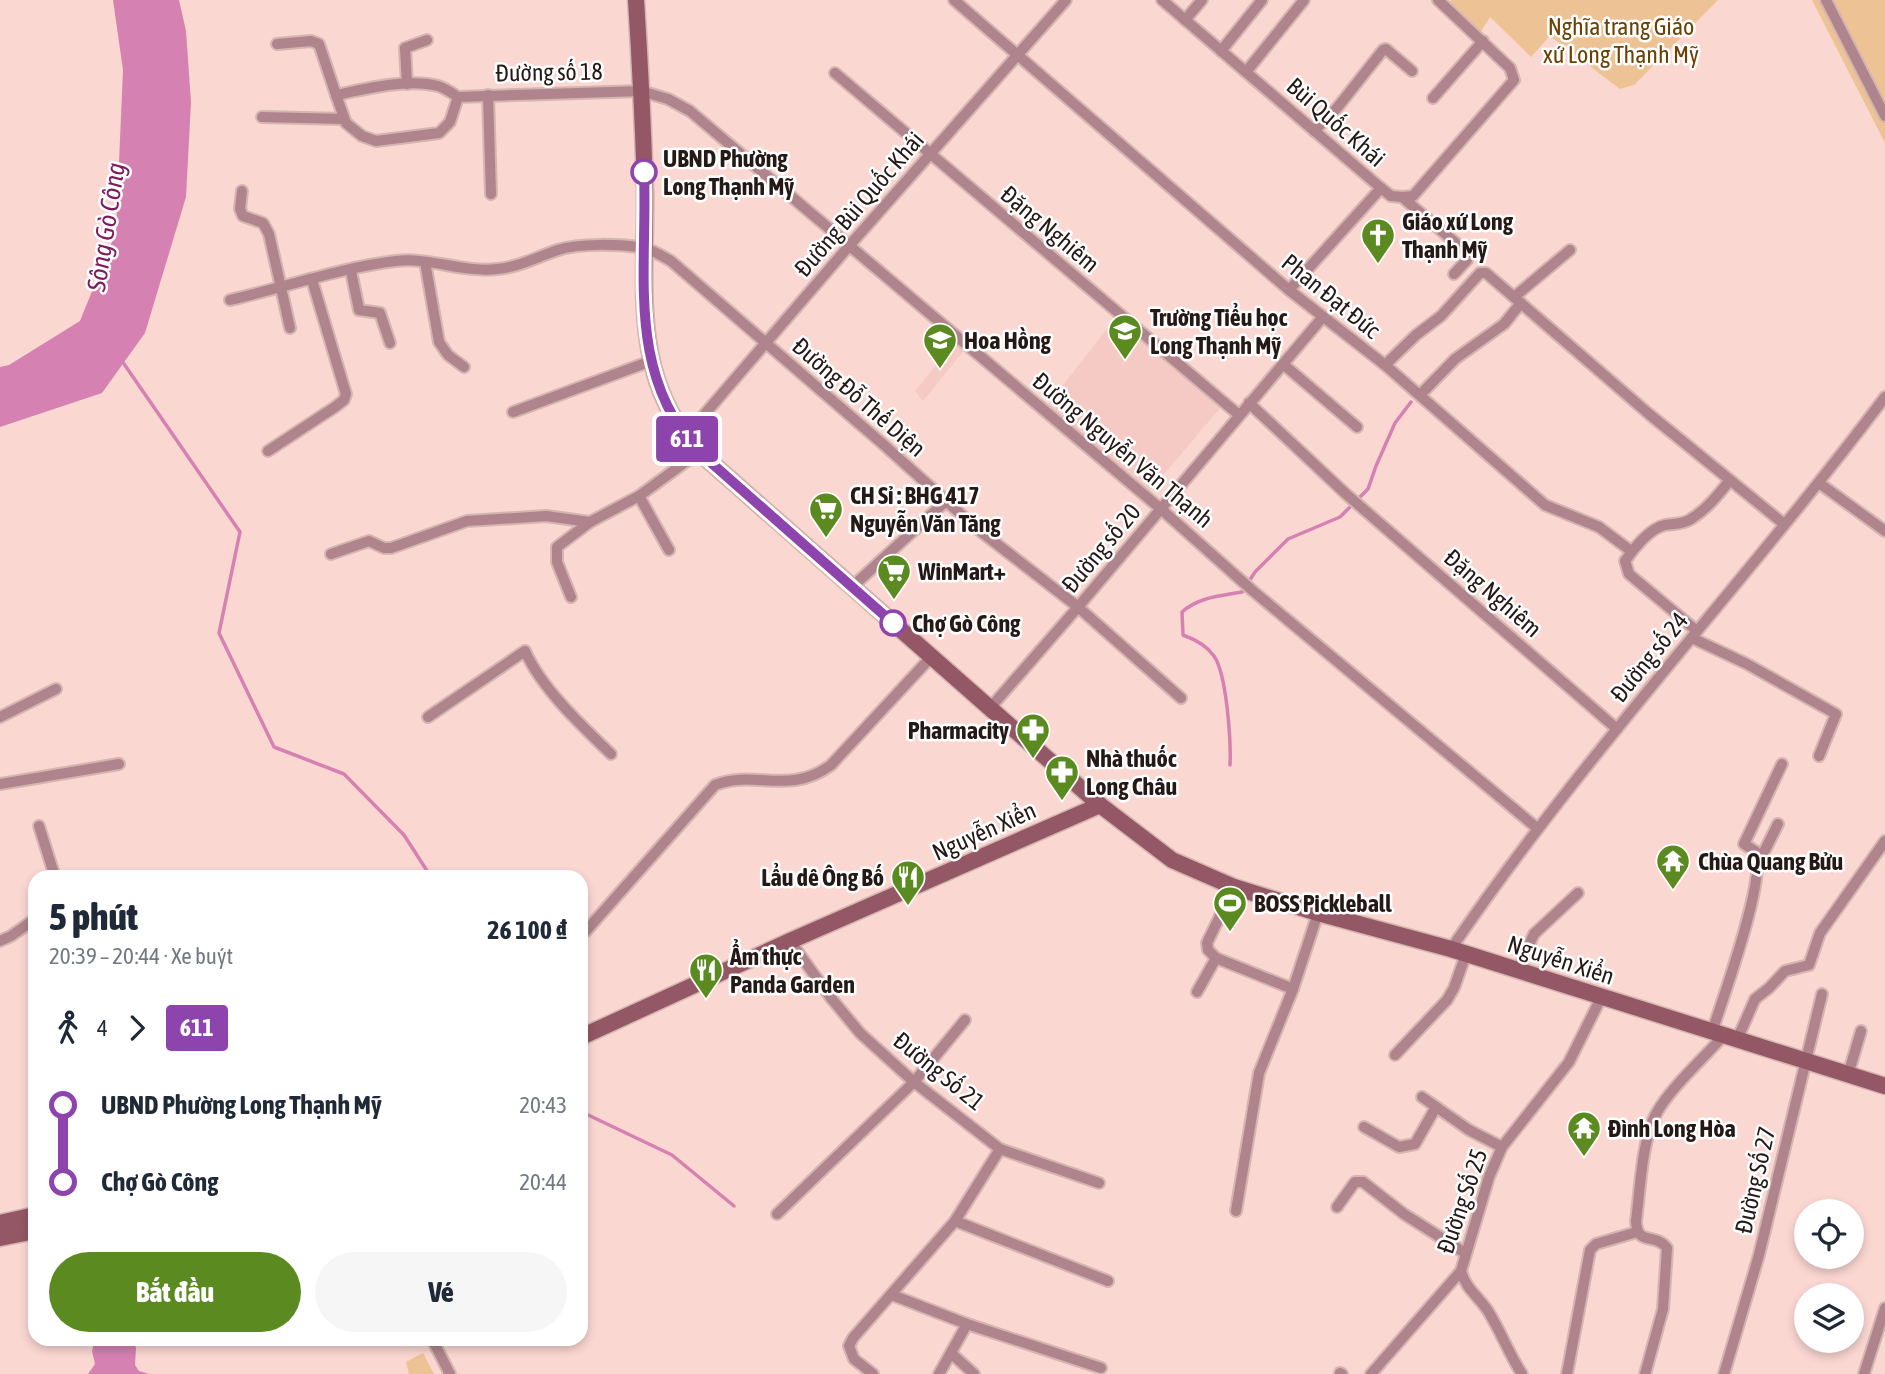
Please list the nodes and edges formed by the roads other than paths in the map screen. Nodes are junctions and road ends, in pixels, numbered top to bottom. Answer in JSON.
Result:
{"nodes":[{"id":1,"x":636,"y":0,"type":"edge"},
{"id":2,"x":954,"y":0,"type":"edge"},
{"id":3,"x":1066,"y":0,"type":"edge"},
{"id":4,"x":1162,"y":0,"type":"edge"},
{"id":5,"x":1202,"y":0,"type":"edge"},
{"id":6,"x":1262,"y":0,"type":"edge"},
{"id":7,"x":1304,"y":0,"type":"edge"},
{"id":8,"x":1438,"y":0,"type":"edge"},
{"id":9,"x":1826,"y":0,"type":"edge"},
{"id":10,"x":1185,"y":20,"type":"junction"},
{"id":11,"x":427,"y":40,"type":"dead end"},
{"id":12,"x":1483,"y":41,"type":"junction"},
{"id":13,"x":278,"y":44,"type":"dead end"},
{"id":14,"x":1221,"y":51,"type":"junction"},
{"id":15,"x":1017,"y":55,"type":"junction"},
{"id":16,"x":1412,"y":71,"type":"dead end"},
{"id":17,"x":1246,"y":72,"type":"junction"},
{"id":18,"x":835,"y":73,"type":"dead end"},
{"id":19,"x":407,"y":84,"type":"junction"},
{"id":20,"x":641,"y":91,"type":"junction"},
{"id":21,"x":336,"y":95,"type":"junction"},
{"id":22,"x":488,"y":95,"type":"junction"},
{"id":23,"x":458,"y":97,"type":"junction"},
{"id":24,"x":1433,"y":98,"type":"dead end"},
{"id":25,"x":1885,"y":116,"type":"edge"},
{"id":26,"x":262,"y":117,"type":"dead end"},
{"id":27,"x":344,"y":119,"type":"junction"},
{"id":28,"x":1314,"y":131,"type":"junction"},
{"id":29,"x":929,"y":155,"type":"junction"},
{"id":30,"x":1381,"y":188,"type":"junction"},
{"id":31,"x":242,"y":191,"type":"dead end"},
{"id":32,"x":491,"y":194,"type":"dead end"},
{"id":33,"x":1402,"y":197,"type":"junction"},
{"id":34,"x":849,"y":246,"type":"junction"},
{"id":35,"x":643,"y":248,"type":"junction"},
{"id":36,"x":1570,"y":250,"type":"dead end"},
{"id":37,"x":425,"y":262,"type":"junction"},
{"id":38,"x":351,"y":271,"type":"junction"},
{"id":39,"x":1454,"y":274,"type":"dead end"},
{"id":40,"x":312,"y":280,"type":"junction"},
{"id":41,"x":282,"y":288,"type":"junction"},
{"id":42,"x":1289,"y":290,"type":"junction"},
{"id":43,"x":230,"y":300,"type":"dead end"},
{"id":44,"x":1518,"y":300,"type":"junction"},
{"id":45,"x":1322,"y":318,"type":"junction"},
{"id":46,"x":290,"y":328,"type":"dead end"},
{"id":47,"x":390,"y":343,"type":"dead end"},
{"id":48,"x":765,"y":344,"type":"junction"},
{"id":49,"x":651,"y":360,"type":"junction"},
{"id":50,"x":1283,"y":364,"type":"junction"},
{"id":51,"x":1385,"y":365,"type":"junction"},
{"id":52,"x":464,"y":367,"type":"dead end"},
{"id":53,"x":1421,"y":396,"type":"junction"},
{"id":54,"x":1885,"y":397,"type":"edge"},
{"id":55,"x":1249,"y":403,"type":"junction"},
{"id":56,"x":513,"y":412,"type":"dead end"},
{"id":57,"x":1239,"y":415,"type":"junction"},
{"id":58,"x":1356,"y":427,"type":"dead end"},
{"id":59,"x":685,"y":437,"type":"junction"},
{"id":60,"x":268,"y":451,"type":"dead end"},
{"id":61,"x":699,"y":452,"type":"junction"},
{"id":62,"x":1730,"y":481,"type":"junction"},
{"id":63,"x":1819,"y":484,"type":"junction"},
{"id":64,"x":639,"y":496,"type":"junction"},
{"id":65,"x":946,"y":501,"type":"junction"},
{"id":66,"x":1161,"y":509,"type":"junction"},
{"id":67,"x":590,"y":522,"type":"junction"},
{"id":68,"x":1784,"y":524,"type":"junction"},
{"id":69,"x":1885,"y":531,"type":"edge"},
{"id":70,"x":669,"y":550,"type":"dead end"},
{"id":71,"x":1631,"y":551,"type":"junction"},
{"id":72,"x":331,"y":554,"type":"dead end"},
{"id":73,"x":852,"y":587,"type":"junction"},
{"id":74,"x":571,"y":597,"type":"dead end"},
{"id":75,"x":1078,"y":607,"type":"junction"},
{"id":76,"x":1694,"y":634,"type":"junction"},
{"id":77,"x":932,"y":656,"type":"junction"},
{"id":78,"x":56,"y":689,"type":"dead end"},
{"id":79,"x":1181,"y":698,"type":"dead end"},
{"id":80,"x":990,"y":707,"type":"junction"},
{"id":81,"x":0,"y":717,"type":"edge"},
{"id":82,"x":428,"y":717,"type":"dead end"},
{"id":83,"x":1617,"y":729,"type":"junction"},
{"id":84,"x":611,"y":754,"type":"dead end"},
{"id":85,"x":1819,"y":756,"type":"dead end"},
{"id":86,"x":120,"y":764,"type":"dead end"},
{"id":87,"x":1782,"y":764,"type":"dead end"},
{"id":88,"x":0,"y":784,"type":"edge"},
{"id":89,"x":1100,"y":805,"type":"junction"},
{"id":90,"x":1778,"y":824,"type":"dead end"},
{"id":91,"x":39,"y":825,"type":"dead end"},
{"id":92,"x":1537,"y":828,"type":"junction"},
{"id":93,"x":1885,"y":841,"type":"edge"},
{"id":94,"x":1759,"y":858,"type":"junction"},
{"id":95,"x":53,"y":870,"type":"edge"},
{"id":96,"x":1234,"y":887,"type":"junction"},
{"id":97,"x":1578,"y":893,"type":"dead end"},
{"id":98,"x":1318,"y":913,"type":"junction"},
{"id":99,"x":28,"y":924,"type":"edge"},
{"id":100,"x":588,"y":929,"type":"edge"},
{"id":101,"x":0,"y":941,"type":"edge"},
{"id":102,"x":790,"y":941,"type":"junction"},
{"id":103,"x":1459,"y":951,"type":"junction"},
{"id":104,"x":1216,"y":958,"type":"junction"},
{"id":105,"x":1518,"y":970,"type":"junction"},
{"id":106,"x":1293,"y":989,"type":"junction"},
{"id":107,"x":1197,"y":992,"type":"dead end"},
{"id":108,"x":1822,"y":994,"type":"dead end"},
{"id":109,"x":1602,"y":996,"type":"junction"},
{"id":110,"x":965,"y":1020,"type":"dead end"},
{"id":111,"x":1861,"y":1031,"type":"dead end"},
{"id":112,"x":588,"y":1034,"type":"edge"},
{"id":113,"x":1724,"y":1036,"type":"junction"},
{"id":114,"x":1395,"y":1055,"type":"dead end"},
{"id":115,"x":1805,"y":1061,"type":"junction"},
{"id":116,"x":1848,"y":1075,"type":"junction"},
{"id":117,"x":914,"y":1082,"type":"junction"},
{"id":118,"x":1885,"y":1086,"type":"edge"},
{"id":119,"x":1422,"y":1097,"type":"dead end"},
{"id":120,"x":1436,"y":1107,"type":"junction"},
{"id":121,"x":1364,"y":1127,"type":"dead end"},
{"id":122,"x":1502,"y":1147,"type":"junction"},
{"id":123,"x":1000,"y":1149,"type":"junction"},
{"id":124,"x":1099,"y":1184,"type":"dead end"},
{"id":125,"x":1337,"y":1207,"type":"dead end"},
{"id":126,"x":1236,"y":1211,"type":"dead end"},
{"id":127,"x":777,"y":1214,"type":"dead end"},
{"id":128,"x":28,"y":1217,"type":"edge"},
{"id":129,"x":955,"y":1221,"type":"junction"},
{"id":130,"x":0,"y":1223,"type":"edge"},
{"id":131,"x":1637,"y":1231,"type":"junction"},
{"id":132,"x":28,"y":1232,"type":"edge"},
{"id":133,"x":0,"y":1238,"type":"edge"},
{"id":134,"x":1465,"y":1254,"type":"junction"},
{"id":135,"x":1461,"y":1271,"type":"junction"},
{"id":136,"x":1108,"y":1281,"type":"dead end"},
{"id":137,"x":892,"y":1295,"type":"junction"},
{"id":138,"x":1885,"y":1308,"type":"edge"},
{"id":139,"x":967,"y":1324,"type":"junction"},
{"id":140,"x":436,"y":1346,"type":"edge"},
{"id":141,"x":952,"y":1354,"type":"junction"},
{"id":142,"x":1101,"y":1368,"type":"dead end"},
{"id":143,"x":1082,"y":1369,"type":"edge"},
{"id":144,"x":450,"y":1374,"type":"edge"},
{"id":145,"x":873,"y":1374,"type":"edge"},
{"id":146,"x":939,"y":1374,"type":"edge"},
{"id":147,"x":974,"y":1374,"type":"edge"},
{"id":148,"x":1371,"y":1374,"type":"edge"},
{"id":149,"x":1522,"y":1374,"type":"edge"},
{"id":150,"x":1567,"y":1374,"type":"edge"},
{"id":151,"x":1645,"y":1374,"type":"edge"},
{"id":152,"x":1724,"y":1374,"type":"edge"},
{"id":153,"x":1864,"y":1374,"type":"edge"}],
"edges":[{"from":1,"to":20,"type":"main road"},
{"from":2,"to":15,"type":"street","name":"Phan Đạt Đức"},
{"from":3,"to":15,"type":"street","name":"Đường Bùi Quốc Khái"},
{"from":4,"to":10,"type":"street","name":"Bùi Quốc Khái"},
{"from":5,"to":10,"type":"street"},
{"from":6,"to":14,"type":"street"},
{"from":7,"to":17,"type":"street"},
{"from":8,"to":12,"type":"street"},
{"from":9,"to":25,"type":"street"},
{"from":10,"to":14,"type":"street","name":"Bùi Quốc Khái"},
{"from":11,"to":19,"type":"street"},
{"from":12,"to":24,"type":"street"},
{"from":12,"to":33,"type":"street"},
{"from":13,"to":21,"type":"street"},
{"from":14,"to":17,"type":"street","name":"Bùi Quốc Khái"},
{"from":15,"to":29,"type":"street","name":"Đường Bùi Quốc Khái"},
{"from":15,"to":42,"type":"street","name":"Phan Đạt Đức"},
{"from":16,"to":28,"type":"street"},
{"from":17,"to":28,"type":"street","name":"Bùi Quốc Khái"},
{"from":18,"to":29,"type":"street","name":"Đặng Nghiêm"},
{"from":19,"to":21,"type":"street","name":"Đường số 18"},
{"from":19,"to":23,"type":"street","name":"Đường số 18"},
{"from":20,"to":22,"type":"street","name":"Đường số 18"},
{"from":20,"to":34,"type":"street","name":"Đường Nguyễn Văn Thạnh"},
{"from":20,"to":35,"type":"main road"},
{"from":21,"to":27,"type":"street"},
{"from":22,"to":23,"type":"street","name":"Đường số 18"},
{"from":22,"to":32,"type":"street"},
{"from":23,"to":27,"type":"street"},
{"from":26,"to":27,"type":"street"},
{"from":28,"to":30,"type":"street","name":"Bùi Quốc Khái"},
{"from":29,"to":34,"type":"street","name":"Đường Bùi Quốc Khái"},
{"from":29,"to":57,"type":"street","name":"Đặng Nghiêm"},
{"from":30,"to":33,"type":"street","name":"Bùi Quốc Khái"},
{"from":30,"to":42,"type":"street"},
{"from":31,"to":41,"type":"street"},
{"from":33,"to":39,"type":"street","name":"Bùi Quốc Khái"},
{"from":34,"to":48,"type":"street","name":"Đường Bùi Quốc Khái"},
{"from":34,"to":66,"type":"street","name":"Đường Nguyễn Văn Thạnh"},
{"from":35,"to":37,"type":"street"},
{"from":35,"to":48,"type":"street","name":"Đường Đỗ Thế Diện"},
{"from":35,"to":49,"type":"main road"},
{"from":36,"to":44,"type":"street"},
{"from":37,"to":38,"type":"street"},
{"from":37,"to":52,"type":"street"},
{"from":38,"to":40,"type":"street"},
{"from":38,"to":47,"type":"street"},
{"from":40,"to":41,"type":"street"},
{"from":40,"to":60,"type":"street"},
{"from":41,"to":43,"type":"street"},
{"from":41,"to":46,"type":"street"},
{"from":42,"to":45,"type":"street","name":"Phan Đạt Đức"},
{"from":44,"to":51,"type":"street"},
{"from":44,"to":53,"type":"street"},
{"from":44,"to":62,"type":"street"},
{"from":45,"to":50,"type":"street","name":"Đường số 20"},
{"from":45,"to":51,"type":"street","name":"Phan Đạt Đức"},
{"from":48,"to":59,"type":"street","name":"Đường Bùi Quốc Khái"},
{"from":48,"to":65,"type":"street","name":"Đường Đỗ Thế Diện"},
{"from":49,"to":56,"type":"street"},
{"from":49,"to":59,"type":"main road"},
{"from":50,"to":55,"type":"street","name":"Đường số 20"},
{"from":50,"to":58,"type":"street"},
{"from":51,"to":53,"type":"street","name":"Phan Đạt Đức"},
{"from":53,"to":71,"type":"street","name":"Phan Đạt Đức"},
{"from":54,"to":63,"type":"street","name":"Đường số 24"},
{"from":55,"to":57,"type":"street","name":"Đường số 20"},
{"from":55,"to":83,"type":"street","name":"Đặng Nghiêm"},
{"from":57,"to":66,"type":"street","name":"Đường số 20"},
{"from":59,"to":61,"type":"main road"},
{"from":61,"to":64,"type":"street"},
{"from":61,"to":73,"type":"main road"},
{"from":62,"to":68,"type":"street"},
{"from":62,"to":71,"type":"street"},
{"from":63,"to":68,"type":"street","name":"Đường số 24"},
{"from":63,"to":69,"type":"street"},
{"from":64,"to":67,"type":"street"},
{"from":64,"to":70,"type":"street"},
{"from":65,"to":73,"type":"street"},
{"from":65,"to":75,"type":"street","name":"Đường Đỗ Thế Diện"},
{"from":66,"to":75,"type":"street","name":"Đường số 20"},
{"from":66,"to":92,"type":"street","name":"Đường Nguyễn Văn Thạnh"},
{"from":67,"to":72,"type":"street"},
{"from":67,"to":74,"type":"street"},
{"from":68,"to":76,"type":"street","name":"Đường số 24"},
{"from":71,"to":76,"type":"street"},
{"from":73,"to":77,"type":"main road"},
{"from":75,"to":79,"type":"street","name":"Đường Đỗ Thế Diện"},
{"from":75,"to":80,"type":"street","name":"Đường số 20"},
{"from":76,"to":83,"type":"street","name":"Đường số 24"},
{"from":76,"to":85,"type":"street"},
{"from":77,"to":80,"type":"main road"},
{"from":77,"to":100,"type":"street"},
{"from":78,"to":81,"type":"street"},
{"from":80,"to":89,"type":"main road"},
{"from":82,"to":84,"type":"street"},
{"from":83,"to":92,"type":"street","name":"Đường số 24"},
{"from":86,"to":88,"type":"street"},
{"from":87,"to":94,"type":"street"},
{"from":89,"to":96,"type":"main road","name":"Nguyễn Xiển"},
{"from":89,"to":102,"type":"main road","name":"Nguyễn Xiển"},
{"from":90,"to":94,"type":"street"},
{"from":91,"to":95,"type":"street"},
{"from":92,"to":103,"type":"street","name":"Đường số 24"},
{"from":93,"to":113,"type":"street"},
{"from":94,"to":113,"type":"street"},
{"from":96,"to":98,"type":"main road","name":"Nguyễn Xiển"},
{"from":96,"to":104,"type":"street"},
{"from":97,"to":105,"type":"street"},
{"from":98,"to":103,"type":"main road","name":"Nguyễn Xiển"},
{"from":98,"to":106,"type":"street"},
{"from":99,"to":101,"type":"street"},
{"from":102,"to":112,"type":"main road","name":"Nguyễn Xiển"},
{"from":102,"to":117,"type":"street","name":"Đường Số 21"},
{"from":103,"to":105,"type":"main road","name":"Nguyễn Xiển"},
{"from":103,"to":114,"type":"street","name":"Đường số 24"},
{"from":104,"to":106,"type":"street"},
{"from":104,"to":107,"type":"street"},
{"from":105,"to":109,"type":"main road","name":"Nguyễn Xiển"},
{"from":106,"to":126,"type":"street"},
{"from":108,"to":115,"type":"street","name":"Đường Số 27"},
{"from":109,"to":113,"type":"main road","name":"Nguyễn Xiển"},
{"from":109,"to":122,"type":"street","name":"Đường Số 25"},
{"from":110,"to":117,"type":"street"},
{"from":111,"to":116,"type":"street"},
{"from":113,"to":115,"type":"main road","name":"Nguyễn Xiển"},
{"from":113,"to":131,"type":"street"},
{"from":115,"to":116,"type":"main road","name":"Nguyễn Xiển"},
{"from":115,"to":152,"type":"street","name":"Đường Số 27"},
{"from":116,"to":118,"type":"main road","name":"Nguyễn Xiển"},
{"from":117,"to":123,"type":"street","name":"Đường Số 21"},
{"from":117,"to":127,"type":"street"},
{"from":119,"to":120,"type":"street"},
{"from":120,"to":121,"type":"street"},
{"from":120,"to":122,"type":"street"},
{"from":122,"to":134,"type":"street","name":"Đường Số 25"},
{"from":123,"to":124,"type":"street","name":"Đường Số 21"},
{"from":123,"to":129,"type":"street"},
{"from":125,"to":134,"type":"street"},
{"from":128,"to":130,"type":"main road"},
{"from":129,"to":136,"type":"street"},
{"from":129,"to":137,"type":"street"},
{"from":131,"to":150,"type":"street"},
{"from":131,"to":151,"type":"street"},
{"from":132,"to":133,"type":"main road"},
{"from":134,"to":135,"type":"street","name":"Đường Số 25"},
{"from":135,"to":148,"type":"street","name":"Đường Số 25"},
{"from":135,"to":149,"type":"street"},
{"from":137,"to":139,"type":"street"},
{"from":137,"to":145,"type":"street"},
{"from":138,"to":153,"type":"street"},
{"from":139,"to":141,"type":"street"},
{"from":139,"to":143,"type":"street"},
{"from":140,"to":144,"type":"street"},
{"from":141,"to":146,"type":"street"},
{"from":141,"to":147,"type":"street"},
{"from":142,"to":143,"type":"street"}]}
